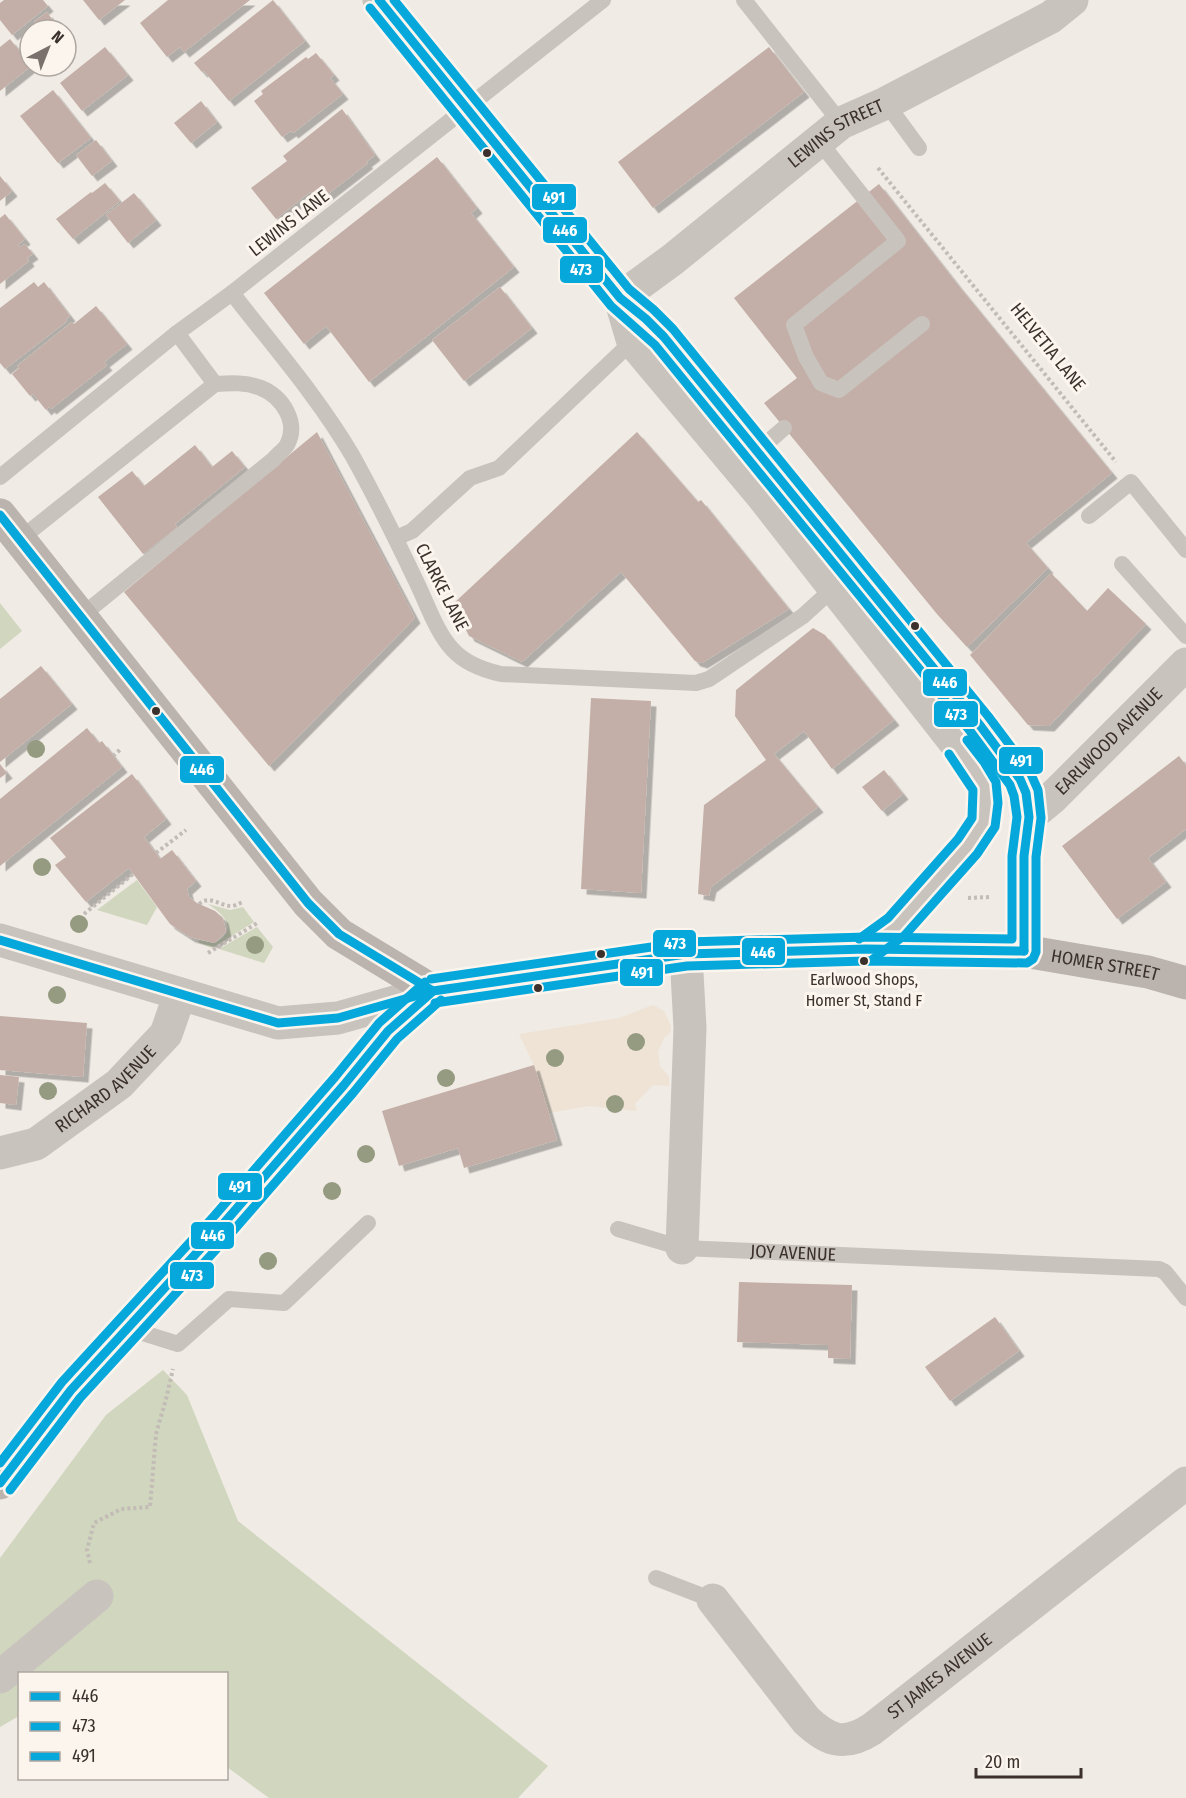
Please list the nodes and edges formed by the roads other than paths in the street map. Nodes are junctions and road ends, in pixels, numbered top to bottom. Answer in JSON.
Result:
{"nodes":[{"id":1,"x":379,"y":0,"type":"edge"},
{"id":2,"x":603,"y":0,"type":"edge"},
{"id":3,"x":744,"y":0,"type":"edge"},
{"id":4,"x":1072,"y":0,"type":"edge"},
{"id":5,"x":886,"y":103,"type":"junction"},
{"id":6,"x":466,"y":108,"type":"junction"},
{"id":7,"x":830,"y":132,"type":"junction"},
{"id":8,"x":919,"y":148,"type":"dead end"},
{"id":9,"x":232,"y":293,"type":"junction"},
{"id":10,"x":620,"y":298,"type":"junction"},
{"id":11,"x":922,"y":324,"type":"dead end"},
{"id":12,"x":640,"y":330,"type":"junction"},
{"id":13,"x":177,"y":333,"type":"junction"},
{"id":14,"x":215,"y":384,"type":"junction"},
{"id":15,"x":784,"y":428,"type":"dead end"},
{"id":16,"x":748,"y":460,"type":"junction"},
{"id":17,"x":0,"y":477,"type":"edge"},
{"id":18,"x":1089,"y":516,"type":"dead end"},
{"id":19,"x":10,"y":527,"type":"edge"},
{"id":20,"x":396,"y":538,"type":"junction"},
{"id":21,"x":1186,"y":550,"type":"edge"},
{"id":22,"x":1122,"y":564,"type":"dead end"},
{"id":23,"x":843,"y":579,"type":"junction"},
{"id":24,"x":80,"y":617,"type":"junction"},
{"id":25,"x":1186,"y":636,"type":"edge"},
{"id":26,"x":1186,"y":664,"type":"edge"},
{"id":27,"x":946,"y":707,"type":"junction"},
{"id":28,"x":1029,"y":817,"type":"junction"},
{"id":29,"x":0,"y":940,"type":"edge"},
{"id":30,"x":866,"y":949,"type":"junction"},
{"id":31,"x":1024,"y":951,"type":"junction"},
{"id":32,"x":686,"y":954,"type":"junction"},
{"id":33,"x":1186,"y":983,"type":"edge"},
{"id":34,"x":433,"y":991,"type":"junction"},
{"id":35,"x":180,"y":994,"type":"junction"},
{"id":36,"x":0,"y":1153,"type":"edge"},
{"id":37,"x":368,"y":1222,"type":"dead end"},
{"id":38,"x":618,"y":1229,"type":"dead end"},
{"id":39,"x":681,"y":1248,"type":"junction"},
{"id":40,"x":1186,"y":1298,"type":"edge"},
{"id":41,"x":127,"y":1328,"type":"junction"},
{"id":42,"x":0,"y":1483,"type":"edge"},
{"id":43,"x":1186,"y":1483,"type":"edge"},
{"id":44,"x":656,"y":1578,"type":"dead end"},
{"id":45,"x":97,"y":1596,"type":"road end"},
{"id":46,"x":713,"y":1600,"type":"joint"},
{"id":47,"x":0,"y":1677,"type":"edge"}],
"edges":[{"from":1,"to":6,"type":"street"},
{"from":2,"to":6,"type":"lane","name":"LEWINS LANE"},
{"from":3,"to":7,"type":"lane"},
{"from":4,"to":5,"type":"street","name":"LEWINS STREET"},
{"from":5,"to":7,"type":"street","name":"LEWINS STREET"},
{"from":5,"to":8,"type":"lane"},
{"from":6,"to":9,"type":"lane","name":"LEWINS LANE"},
{"from":6,"to":10,"type":"street"},
{"from":7,"to":10,"type":"street","name":"LEWINS STREET"},
{"from":7,"to":11,"type":"lane"},
{"from":9,"to":13,"type":"lane","name":"LEWINS LANE"},
{"from":9,"to":20,"type":"lane","name":"CLARKE LANE"},
{"from":10,"to":12,"type":"street"},
{"from":12,"to":16,"type":"street"},
{"from":12,"to":20,"type":"lane"},
{"from":13,"to":14,"type":"lane"},
{"from":13,"to":17,"type":"lane","name":"LEWINS LANE"},
{"from":14,"to":19,"type":"lane"},
{"from":14,"to":24,"type":"lane"},
{"from":15,"to":16,"type":"lane"},
{"from":16,"to":23,"type":"street"},
{"from":18,"to":21,"type":"lane"},
{"from":19,"to":24,"type":"main road"},
{"from":20,"to":23,"type":"lane","name":"CLARKE LANE"},
{"from":22,"to":25,"type":"lane"},
{"from":23,"to":27,"type":"street"},
{"from":24,"to":34,"type":"main road"},
{"from":26,"to":28,"type":"street","name":"EARLWOOD AVENUE"},
{"from":27,"to":28,"type":"street"},
{"from":27,"to":30,"type":"street"},
{"from":28,"to":31,"type":"street"},
{"from":29,"to":35,"type":"street","name":"HOMER STREET"},
{"from":30,"to":31,"type":"main road","name":"HOMER STREET"},
{"from":30,"to":32,"type":"main road","name":"HOMER STREET"},
{"from":31,"to":33,"type":"main road","name":"HOMER STREET"},
{"from":32,"to":34,"type":"main road","name":"HOMER STREET"},
{"from":32,"to":39,"type":"street"},
{"from":34,"to":35,"type":"street","name":"HOMER STREET"},
{"from":34,"to":41,"type":"main road"},
{"from":35,"to":36,"type":"street","name":"RICHARD AVENUE"},
{"from":37,"to":41,"type":"lane"},
{"from":38,"to":39,"type":"lane","name":"JOY AVENUE"},
{"from":39,"to":40,"type":"lane","name":"JOY AVENUE"},
{"from":41,"to":42,"type":"main road"},
{"from":43,"to":46,"type":"street","name":"ST JAMES AVENUE"},
{"from":44,"to":46,"type":"lane"},
{"from":45,"to":47,"type":"street"}]}
